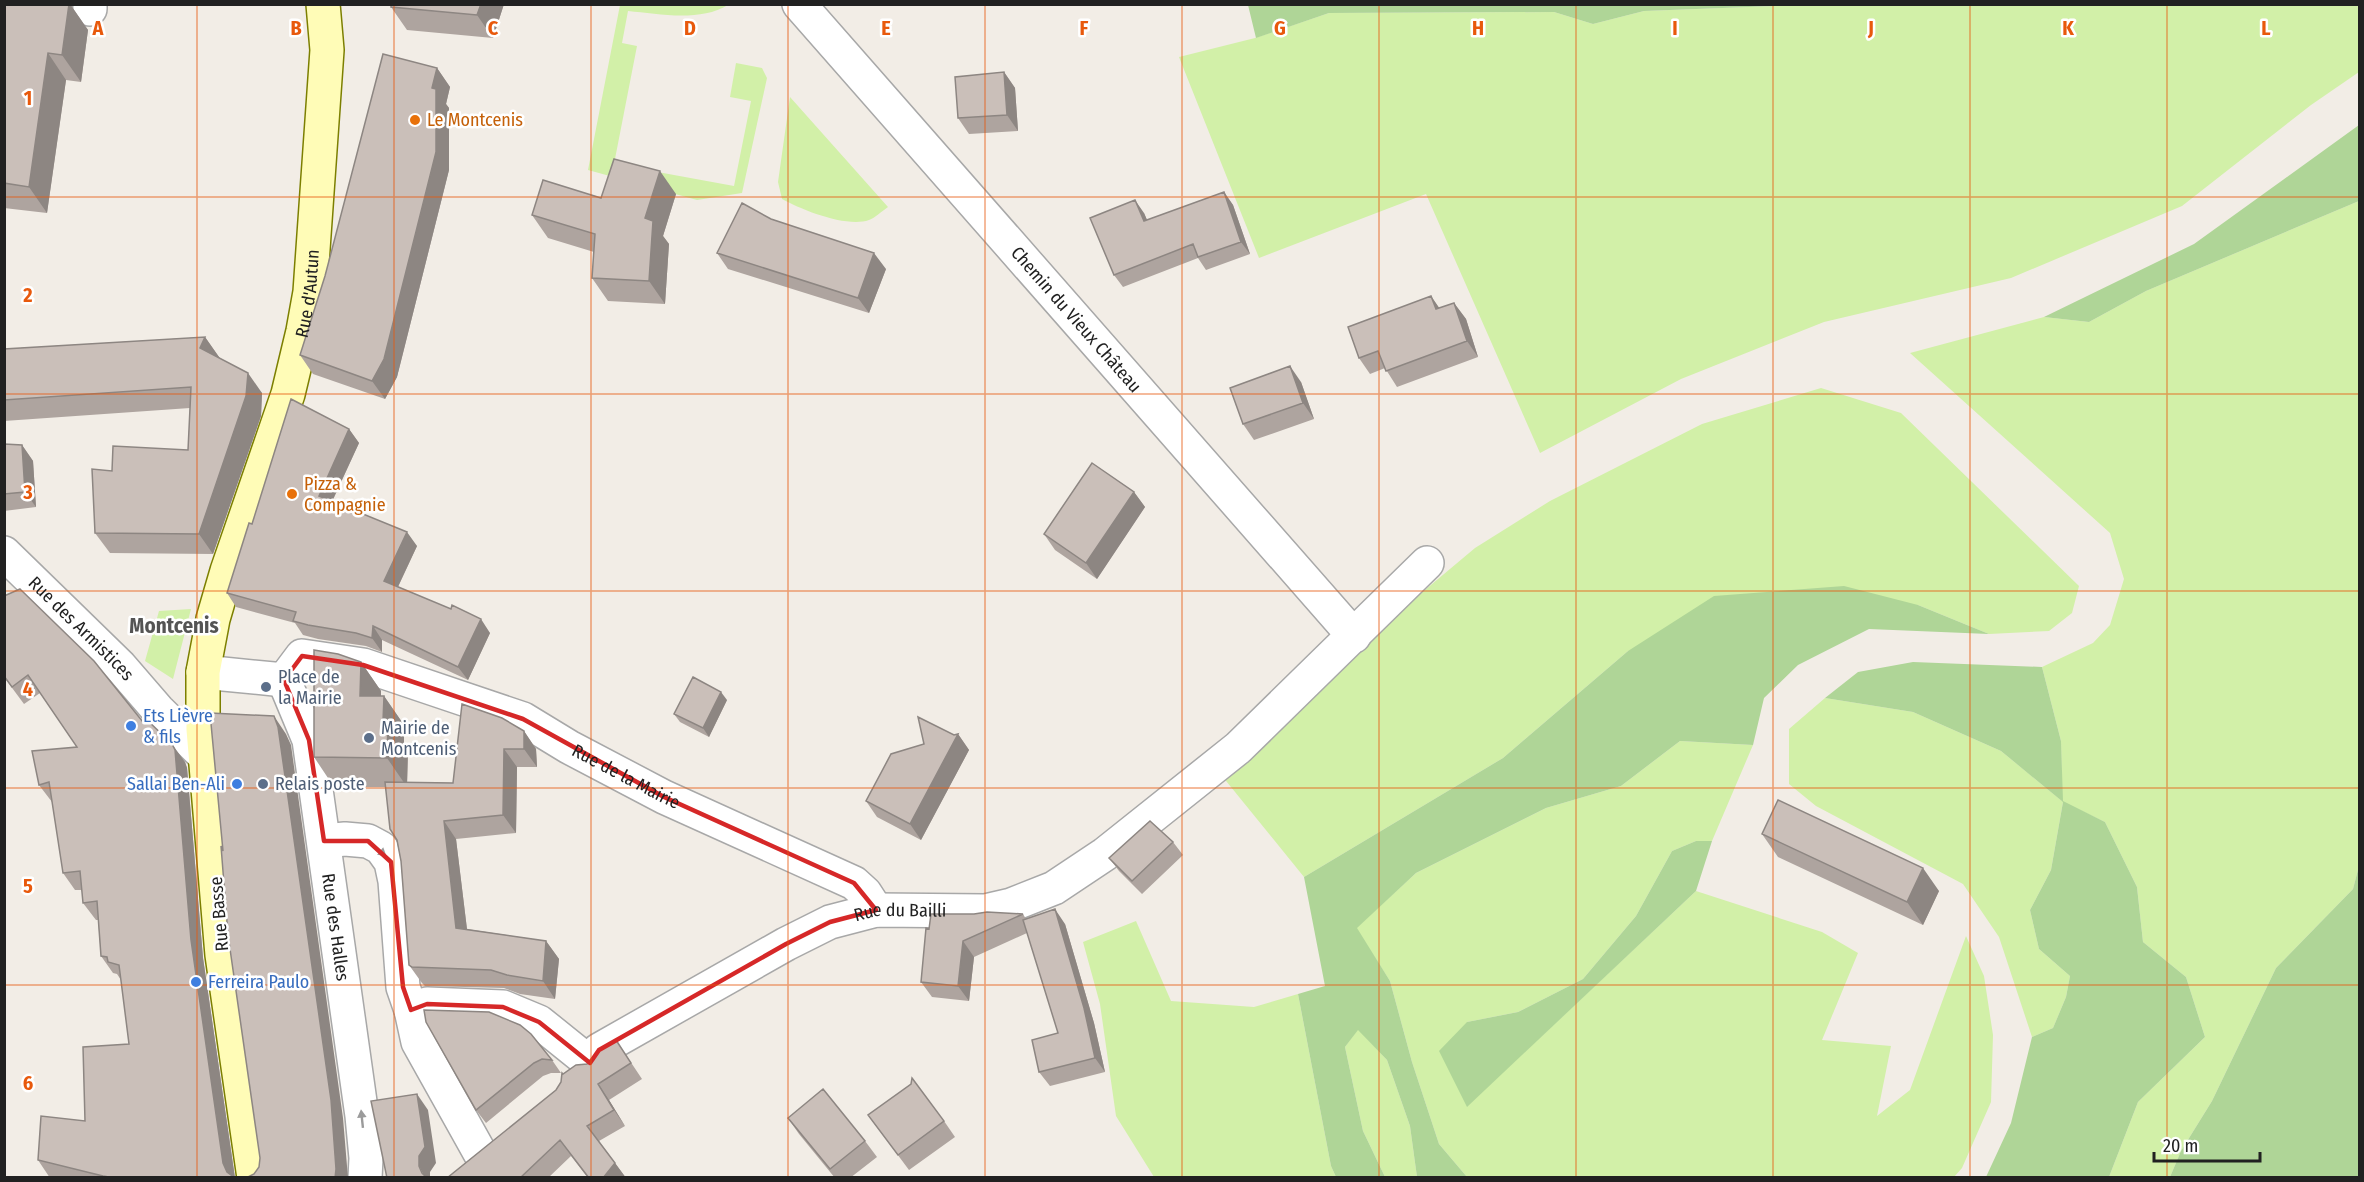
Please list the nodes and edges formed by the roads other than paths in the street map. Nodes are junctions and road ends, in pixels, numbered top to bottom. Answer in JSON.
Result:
{"nodes":[{"id":1,"x":323,"y":4,"type":"edge"},
{"id":2,"x":799,"y":4,"type":"edge"},
{"id":3,"x":4,"y":553,"type":"edge"},
{"id":4,"x":1427,"y":563,"type":"dead end"},
{"id":5,"x":1354,"y":636,"type":"junction"},
{"id":6,"x":203,"y":672,"type":"junction"},
{"id":7,"x":284,"y":680,"type":"junction"},
{"id":8,"x":206,"y":757,"type":"junction"},
{"id":9,"x":324,"y":841,"type":"junction"},
{"id":10,"x":876,"y":910,"type":"junction"},
{"id":11,"x":411,"y":1010,"type":"junction"},
{"id":12,"x":505,"y":1132,"type":"edge"},
{"id":13,"x":254,"y":1178,"type":"edge"},
{"id":14,"x":365,"y":1178,"type":"edge"}],
"edges":[{"from":1,"to":6,"type":"main road","name":"Rue d'Autun"},
{"from":2,"to":5,"type":"street","name":"Chemin du Vieux Château"},
{"from":3,"to":8,"type":"street","name":"Rue des Armistices"},
{"from":4,"to":5,"type":"street","name":"Rue du Bailli"},
{"from":5,"to":10,"type":"street","name":"Rue du Bailli"},
{"from":6,"to":7,"type":"street"},
{"from":6,"to":8,"type":"main road","name":"Rue Basse"},
{"from":7,"to":9,"type":"street","name":"Rue des Halles"},
{"from":7,"to":10,"type":"street","name":"Rue de la Mairie"},
{"from":8,"to":13,"type":"main road","name":"Rue Basse"},
{"from":9,"to":11,"type":"street","one_way":true},
{"from":14,"to":9,"type":"street","name":"Rue des Halles","one_way":true},
{"from":10,"to":11,"type":"street","name":"Rue du Bailli"},
{"from":11,"to":12,"type":"street"}]}
